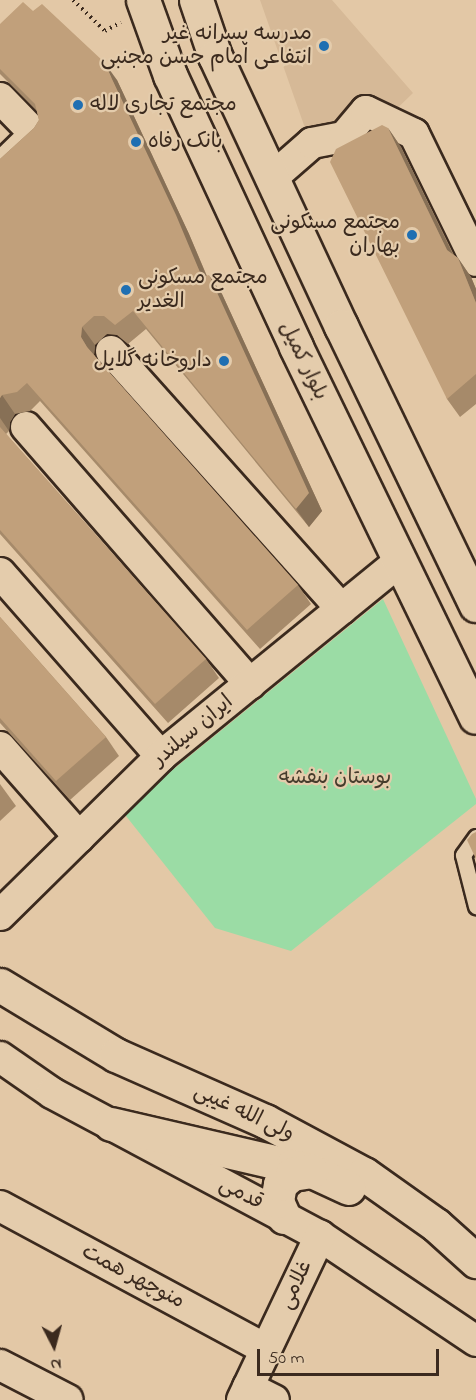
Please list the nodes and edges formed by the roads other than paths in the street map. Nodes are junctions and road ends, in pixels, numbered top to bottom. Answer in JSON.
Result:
{"nodes":[{"id":1,"x":196,"y":0,"type":"edge"},
{"id":2,"x":144,"y":4,"type":"edge"},
{"id":3,"x":0,"y":98,"type":"edge"},
{"id":4,"x":0,"y":168,"type":"edge"},
{"id":5,"x":272,"y":178,"type":"junction"},
{"id":6,"x":476,"y":261,"type":"edge"},
{"id":7,"x":111,"y":351,"type":"dead end"},
{"id":8,"x":26,"y":427,"type":"dead end"},
{"id":9,"x":400,"y":561,"type":"junction"},
{"id":10,"x":0,"y":573,"type":"edge"},
{"id":11,"x":476,"y":605,"type":"edge"},
{"id":12,"x":342,"y":609,"type":"junction"},
{"id":13,"x":250,"y":684,"type":"junction"},
{"id":14,"x":476,"y":717,"type":"edge"},
{"id":15,"x":0,"y":747,"type":"edge"},
{"id":16,"x":161,"y":756,"type":"junction"},
{"id":17,"x":79,"y":837,"type":"junction"},
{"id":18,"x":476,"y":837,"type":"edge"},
{"id":19,"x":476,"y":906,"type":"edge"},
{"id":20,"x":0,"y":915,"type":"edge"},
{"id":21,"x":0,"y":985,"type":"edge"},
{"id":22,"x":0,"y":1057,"type":"edge"},
{"id":23,"x":111,"y":1124,"type":"junction"},
{"id":24,"x":312,"y":1171,"type":"junction"},
{"id":25,"x":0,"y":1206,"type":"edge"},
{"id":26,"x":284,"y":1217,"type":"junction"},
{"id":27,"x":320,"y":1236,"type":"junction"},
{"id":28,"x":465,"y":1251,"type":"edge"},
{"id":29,"x":476,"y":1341,"type":"edge"},
{"id":30,"x":266,"y":1349,"type":"junction"},
{"id":31,"x":0,"y":1365,"type":"edge"},
{"id":32,"x":255,"y":1396,"type":"edge"},
{"id":33,"x":68,"y":1400,"type":"edge"}],
"edges":[{"from":1,"to":5,"type":"main road"},
{"from":2,"to":9,"type":"main road","name":"بلوار کمیل"},
{"from":3,"to":4,"type":"street"},
{"from":5,"to":6,"type":"street"},
{"from":5,"to":11,"type":"main road"},
{"from":7,"to":12,"type":"street"},
{"from":8,"to":13,"type":"street"},
{"from":9,"to":12,"type":"street","name":"ایران سیلندر"},
{"from":9,"to":14,"type":"main road","name":"بلوار کمیل"},
{"from":10,"to":16,"type":"street"},
{"from":12,"to":13,"type":"street","name":"ایران سیلندر"},
{"from":13,"to":16,"type":"street","name":"ایران سیلندر"},
{"from":15,"to":17,"type":"street"},
{"from":16,"to":17,"type":"street","name":"ایران سیلندر"},
{"from":17,"to":20,"type":"street","name":"ایران سیلندر"},
{"from":18,"to":19,"type":"lane"},
{"from":21,"to":28,"type":"main road","name":"ولی الله غیبی"},
{"from":22,"to":23,"type":"street","name":"قدمی"},
{"from":23,"to":24,"type":"main road"},
{"from":23,"to":26,"type":"street","name":"قدمی"},
{"from":24,"to":26,"type":"main road"},
{"from":24,"to":28,"type":"main road"},
{"from":25,"to":30,"type":"street","name":"منوچهر همت"},
{"from":26,"to":27,"type":"street","name":"قدمی"},
{"from":27,"to":29,"type":"street","name":"قدمی"},
{"from":27,"to":30,"type":"street","name":"غلامی"},
{"from":30,"to":32,"type":"street","name":"غلامی"},
{"from":31,"to":33,"type":"street"}]}
